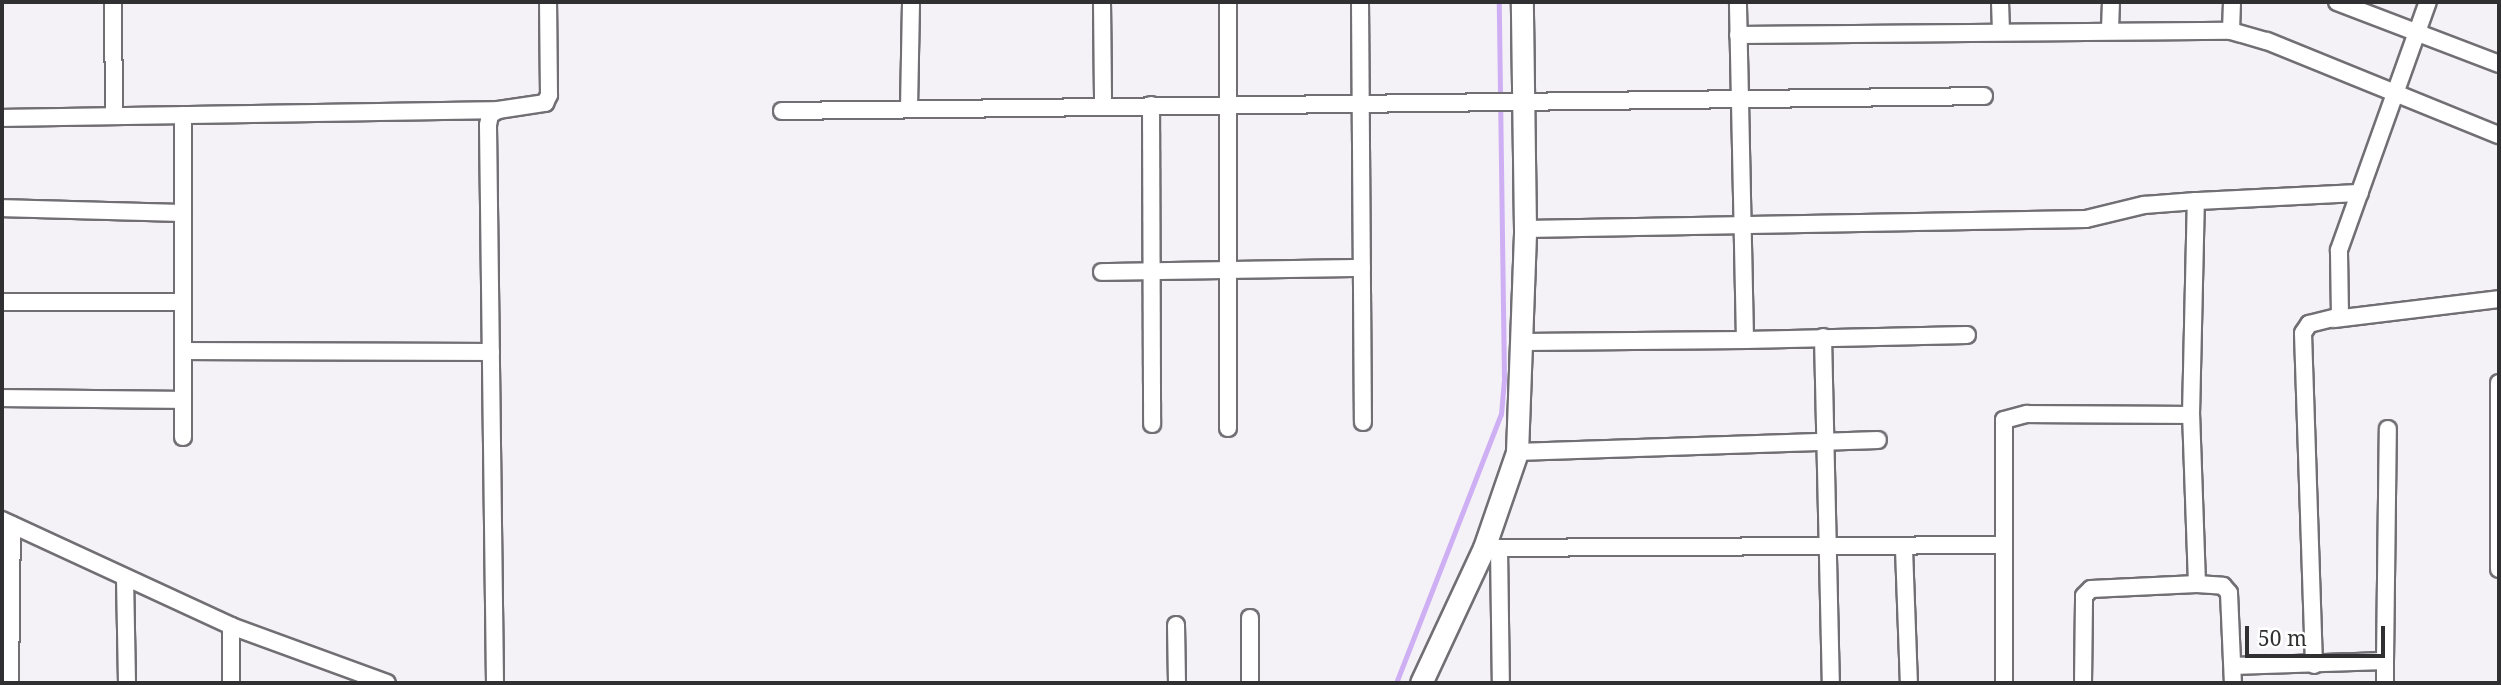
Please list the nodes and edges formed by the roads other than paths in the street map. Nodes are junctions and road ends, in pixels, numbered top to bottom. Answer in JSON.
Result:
{"nodes":[{"id":1,"x":113,"y":2,"type":"edge"},
{"id":2,"x":548,"y":2,"type":"edge"},
{"id":3,"x":911,"y":2,"type":"edge"},
{"id":4,"x":1102,"y":2,"type":"edge"},
{"id":5,"x":1228,"y":2,"type":"edge"},
{"id":6,"x":1360,"y":2,"type":"edge"},
{"id":7,"x":1522,"y":2,"type":"edge"},
{"id":8,"x":1738,"y":2,"type":"edge"},
{"id":9,"x":2000,"y":2,"type":"edge"},
{"id":10,"x":2110,"y":2,"type":"edge"},
{"id":11,"x":2232,"y":2,"type":"edge"},
{"id":12,"x":2337,"y":2,"type":"edge"},
{"id":13,"x":2427,"y":2,"type":"edge"},
{"id":14,"x":2110,"y":30,"type":"junction"},
{"id":15,"x":2001,"y":31,"type":"junction"},
{"id":16,"x":2231,"y":31,"type":"junction"},
{"id":17,"x":2416,"y":33,"type":"junction"},
{"id":18,"x":1738,"y":36,"type":"junction"},
{"id":19,"x":2499,"y":64,"type":"edge"},
{"id":20,"x":2395,"y":91,"type":"junction"},
{"id":21,"x":1984,"y":96,"type":"dead end"},
{"id":22,"x":1522,"y":100,"type":"junction"},
{"id":23,"x":1740,"y":101,"type":"junction"},
{"id":24,"x":1361,"y":102,"type":"junction"},
{"id":25,"x":1229,"y":103,"type":"junction"},
{"id":26,"x":1151,"y":104,"type":"junction"},
{"id":27,"x":1103,"y":105,"type":"junction"},
{"id":28,"x":909,"y":108,"type":"junction"},
{"id":29,"x":498,"y":110,"type":"junction"},
{"id":30,"x":782,"y":111,"type":"dead end"},
{"id":31,"x":183,"y":115,"type":"junction"},
{"id":32,"x":114,"y":116,"type":"junction"},
{"id":33,"x":2,"y":118,"type":"edge"},
{"id":34,"x":2499,"y":135,"type":"edge"},
{"id":35,"x":2360,"y":193,"type":"junction"},
{"id":36,"x":2196,"y":201,"type":"junction"},
{"id":37,"x":2,"y":208,"type":"edge"},
{"id":38,"x":183,"y":213,"type":"junction"},
{"id":39,"x":1742,"y":223,"type":"junction"},
{"id":40,"x":1525,"y":229,"type":"junction"},
{"id":41,"x":1362,"y":268,"type":"junction"},
{"id":42,"x":1228,"y":269,"type":"junction"},
{"id":43,"x":1152,"y":271,"type":"junction"},
{"id":44,"x":1102,"y":272,"type":"dead end"},
{"id":45,"x":2499,"y":299,"type":"edge"},
{"id":46,"x":2,"y":302,"type":"edge"},
{"id":47,"x":183,"y":302,"type":"junction"},
{"id":48,"x":2334,"y":319,"type":"junction"},
{"id":49,"x":1967,"y":335,"type":"dead end"},
{"id":50,"x":1823,"y":337,"type":"junction"},
{"id":51,"x":1745,"y":340,"type":"junction"},
{"id":52,"x":1523,"y":342,"type":"junction"},
{"id":53,"x":183,"y":351,"type":"junction"},
{"id":54,"x":491,"y":352,"type":"junction"},
{"id":55,"x":2499,"y":383,"type":"edge"},
{"id":56,"x":2,"y":398,"type":"edge"},
{"id":57,"x":183,"y":400,"type":"junction"},
{"id":58,"x":2191,"y":415,"type":"junction"},
{"id":59,"x":2499,"y":419,"type":"edge"},
{"id":60,"x":1363,"y":422,"type":"dead end"},
{"id":61,"x":1152,"y":424,"type":"dead end"},
{"id":62,"x":1228,"y":428,"type":"dead end"},
{"id":63,"x":2388,"y":429,"type":"dead end"},
{"id":64,"x":183,"y":437,"type":"dead end"},
{"id":65,"x":1878,"y":440,"type":"dead end"},
{"id":66,"x":1823,"y":442,"type":"junction"},
{"id":67,"x":1517,"y":453,"type":"junction"},
{"id":68,"x":7,"y":523,"type":"edge"},
{"id":69,"x":2004,"y":545,"type":"junction"},
{"id":70,"x":1492,"y":548,"type":"junction"},
{"id":71,"x":1827,"y":548,"type":"junction"},
{"id":72,"x":1904,"y":549,"type":"junction"},
{"id":73,"x":2499,"y":569,"type":"edge"},
{"id":74,"x":125,"y":578,"type":"junction"},
{"id":75,"x":2197,"y":584,"type":"junction"},
{"id":76,"x":1250,"y":618,"type":"dead end"},
{"id":77,"x":1176,"y":625,"type":"dead end"},
{"id":78,"x":231,"y":626,"type":"junction"},
{"id":79,"x":2385,"y":661,"type":"junction"},
{"id":80,"x":2314,"y":665,"type":"junction"},
{"id":81,"x":2233,"y":666,"type":"junction"},
{"id":82,"x":10,"y":683,"type":"edge"},
{"id":83,"x":127,"y":683,"type":"edge"},
{"id":84,"x":231,"y":683,"type":"edge"},
{"id":85,"x":387,"y":683,"type":"edge"},
{"id":86,"x":495,"y":683,"type":"edge"},
{"id":87,"x":1177,"y":683,"type":"edge"},
{"id":88,"x":1250,"y":683,"type":"edge"},
{"id":89,"x":1421,"y":683,"type":"edge"},
{"id":90,"x":1502,"y":683,"type":"edge"},
{"id":91,"x":1831,"y":683,"type":"edge"},
{"id":92,"x":1909,"y":683,"type":"edge"},
{"id":93,"x":2004,"y":683,"type":"edge"},
{"id":94,"x":2083,"y":683,"type":"edge"},
{"id":95,"x":2233,"y":683,"type":"edge"},
{"id":96,"x":2385,"y":683,"type":"edge"}],
"edges":[{"from":1,"to":32,"type":"street"},
{"from":2,"to":29,"type":"street"},
{"from":3,"to":28,"type":"street"},
{"from":4,"to":27,"type":"street"},
{"from":5,"to":25,"type":"street"},
{"from":6,"to":24,"type":"street"},
{"from":7,"to":22,"type":"street"},
{"from":8,"to":18,"type":"street"},
{"from":9,"to":15,"type":"street"},
{"from":10,"to":14,"type":"street"},
{"from":11,"to":16,"type":"street"},
{"from":12,"to":17,"type":"street"},
{"from":13,"to":17,"type":"street"},
{"from":14,"to":15,"type":"street"},
{"from":14,"to":16,"type":"street"},
{"from":15,"to":18,"type":"street"},
{"from":16,"to":20,"type":"street"},
{"from":17,"to":19,"type":"street"},
{"from":17,"to":20,"type":"street"},
{"from":18,"to":23,"type":"street"},
{"from":20,"to":34,"type":"street"},
{"from":20,"to":35,"type":"street"},
{"from":21,"to":23,"type":"street"},
{"from":22,"to":23,"type":"street"},
{"from":22,"to":24,"type":"street"},
{"from":22,"to":40,"type":"street"},
{"from":23,"to":39,"type":"street"},
{"from":24,"to":25,"type":"street"},
{"from":24,"to":41,"type":"street"},
{"from":25,"to":26,"type":"street"},
{"from":25,"to":42,"type":"street"},
{"from":26,"to":27,"type":"street"},
{"from":26,"to":43,"type":"street"},
{"from":27,"to":28,"type":"street"},
{"from":28,"to":30,"type":"street"},
{"from":29,"to":31,"type":"street"},
{"from":29,"to":54,"type":"street"},
{"from":31,"to":32,"type":"street"},
{"from":31,"to":38,"type":"street"},
{"from":32,"to":33,"type":"street"},
{"from":35,"to":36,"type":"street"},
{"from":35,"to":48,"type":"street"},
{"from":36,"to":39,"type":"street"},
{"from":36,"to":58,"type":"street"},
{"from":37,"to":38,"type":"street"},
{"from":38,"to":47,"type":"street"},
{"from":39,"to":40,"type":"street"},
{"from":39,"to":51,"type":"street"},
{"from":40,"to":52,"type":"street"},
{"from":41,"to":42,"type":"street"},
{"from":41,"to":60,"type":"street"},
{"from":42,"to":43,"type":"street"},
{"from":42,"to":62,"type":"street"},
{"from":43,"to":44,"type":"street"},
{"from":43,"to":61,"type":"street"},
{"from":45,"to":48,"type":"street"},
{"from":46,"to":47,"type":"street"},
{"from":47,"to":53,"type":"street"},
{"from":48,"to":80,"type":"street"},
{"from":49,"to":50,"type":"street"},
{"from":50,"to":51,"type":"street"},
{"from":50,"to":66,"type":"street"},
{"from":51,"to":52,"type":"street"},
{"from":52,"to":67,"type":"street"},
{"from":53,"to":54,"type":"street"},
{"from":53,"to":57,"type":"street"},
{"from":54,"to":86,"type":"street"},
{"from":55,"to":59,"type":"street"},
{"from":56,"to":57,"type":"street"},
{"from":57,"to":64,"type":"street"},
{"from":58,"to":69,"type":"street"},
{"from":58,"to":75,"type":"street"},
{"from":59,"to":73,"type":"street"},
{"from":63,"to":79,"type":"street"},
{"from":65,"to":66,"type":"street"},
{"from":66,"to":67,"type":"street"},
{"from":66,"to":71,"type":"street"},
{"from":67,"to":70,"type":"street"},
{"from":68,"to":74,"type":"street"},
{"from":68,"to":82,"type":"street"},
{"from":69,"to":72,"type":"street"},
{"from":69,"to":93,"type":"street"},
{"from":70,"to":71,"type":"street"},
{"from":70,"to":89,"type":"street"},
{"from":70,"to":90,"type":"street"},
{"from":71,"to":72,"type":"street"},
{"from":71,"to":91,"type":"street"},
{"from":72,"to":92,"type":"street"},
{"from":74,"to":78,"type":"street"},
{"from":74,"to":83,"type":"street"},
{"from":75,"to":81,"type":"street"},
{"from":75,"to":94,"type":"street"},
{"from":76,"to":88,"type":"street"},
{"from":77,"to":87,"type":"street"},
{"from":78,"to":84,"type":"street"},
{"from":78,"to":85,"type":"street"},
{"from":79,"to":80,"type":"street"},
{"from":79,"to":96,"type":"street"},
{"from":80,"to":81,"type":"street"},
{"from":81,"to":95,"type":"street"}]}
